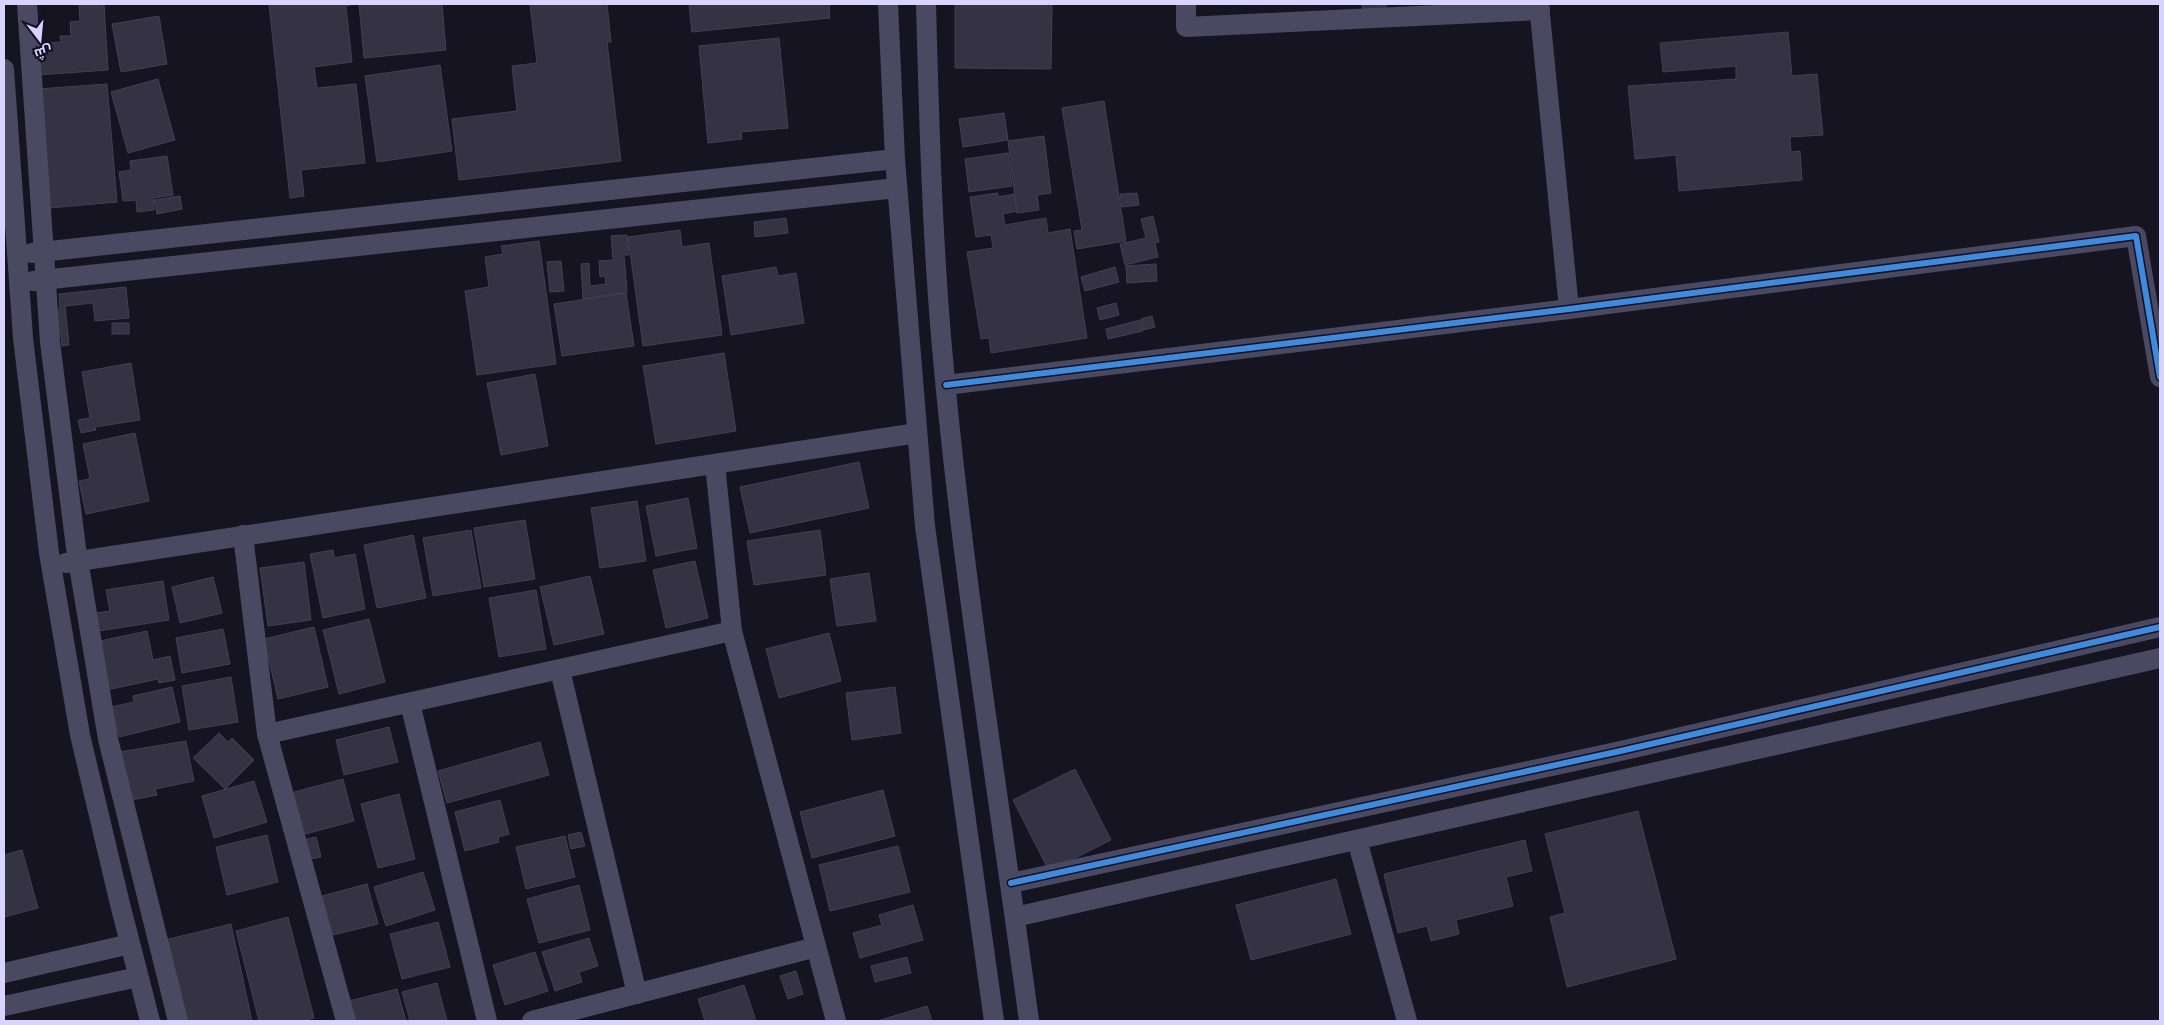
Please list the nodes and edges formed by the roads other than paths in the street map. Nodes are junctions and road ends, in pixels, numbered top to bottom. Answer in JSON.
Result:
{"nodes":[{"id":1,"x":27,"y":4,"type":"edge"},
{"id":2,"x":888,"y":4,"type":"edge"},
{"id":3,"x":926,"y":4,"type":"edge"},
{"id":4,"x":1186,"y":4,"type":"edge"},
{"id":5,"x":1539,"y":7,"type":"edge"},
{"id":6,"x":4,"y":68,"type":"edge"},
{"id":7,"x":895,"y":159,"type":"junction"},
{"id":8,"x":897,"y":188,"type":"junction"},
{"id":9,"x":44,"y":251,"type":"junction"},
{"id":10,"x":17,"y":254,"type":"junction"},
{"id":11,"x":46,"y":279,"type":"junction"},
{"id":12,"x":18,"y":282,"type":"junction"},
{"id":13,"x":1569,"y":309,"type":"junction"},
{"id":14,"x":2160,"y":377,"type":"edge"},
{"id":15,"x":946,"y":385,"type":"junction"},
{"id":16,"x":917,"y":432,"type":"junction"},
{"id":17,"x":715,"y":464,"type":"junction"},
{"id":18,"x":243,"y":535,"type":"junction"},
{"id":19,"x":78,"y":560,"type":"junction"},
{"id":20,"x":51,"y":565,"type":"junction"},
{"id":21,"x":2160,"y":627,"type":"edge"},
{"id":22,"x":732,"y":632,"type":"junction"},
{"id":23,"x":2160,"y":658,"type":"edge"},
{"id":24,"x":560,"y":670,"type":"junction"},
{"id":25,"x":410,"y":703,"type":"junction"},
{"id":26,"x":267,"y":734,"type":"junction"},
{"id":27,"x":1357,"y":840,"type":"junction"},
{"id":28,"x":1011,"y":883,"type":"junction"},
{"id":29,"x":1015,"y":917,"type":"junction"},
{"id":30,"x":130,"y":944,"type":"junction"},
{"id":31,"x":816,"y":947,"type":"junction"},
{"id":32,"x":4,"y":973,"type":"edge"},
{"id":33,"x":138,"y":977,"type":"junction"},
{"id":34,"x":637,"y":994,"type":"junction"},
{"id":35,"x":4,"y":1006,"type":"edge"},
{"id":36,"x":150,"y":1021,"type":"edge"},
{"id":37,"x":178,"y":1021,"type":"edge"},
{"id":38,"x":346,"y":1021,"type":"edge"},
{"id":39,"x":487,"y":1021,"type":"edge"},
{"id":40,"x":532,"y":1021,"type":"edge"},
{"id":41,"x":836,"y":1021,"type":"edge"},
{"id":42,"x":994,"y":1021,"type":"edge"},
{"id":43,"x":1030,"y":1021,"type":"edge"},
{"id":44,"x":1407,"y":1021,"type":"edge"}],
"edges":[{"from":1,"to":9,"type":"street"},
{"from":2,"to":7,"type":"street"},
{"from":3,"to":15,"type":"street"},
{"from":4,"to":5,"type":"street"},
{"from":5,"to":13,"type":"street"},
{"from":6,"to":10,"type":"street"},
{"from":7,"to":8,"type":"street"},
{"from":7,"to":9,"type":"street"},
{"from":8,"to":11,"type":"street"},
{"from":8,"to":16,"type":"street"},
{"from":9,"to":10,"type":"street"},
{"from":9,"to":11,"type":"street"},
{"from":10,"to":12,"type":"street"},
{"from":11,"to":12,"type":"street"},
{"from":11,"to":19,"type":"street"},
{"from":12,"to":20,"type":"street"},
{"from":13,"to":14,"type":"street"},
{"from":13,"to":15,"type":"street"},
{"from":15,"to":28,"type":"street"},
{"from":16,"to":17,"type":"street"},
{"from":16,"to":42,"type":"street"},
{"from":17,"to":18,"type":"street"},
{"from":17,"to":22,"type":"street"},
{"from":18,"to":19,"type":"street"},
{"from":18,"to":26,"type":"street"},
{"from":19,"to":20,"type":"street"},
{"from":19,"to":37,"type":"street"},
{"from":20,"to":30,"type":"street"},
{"from":21,"to":28,"type":"street"},
{"from":22,"to":24,"type":"street"},
{"from":22,"to":31,"type":"street"},
{"from":23,"to":27,"type":"street"},
{"from":24,"to":25,"type":"street"},
{"from":24,"to":34,"type":"street"},
{"from":25,"to":26,"type":"street"},
{"from":25,"to":39,"type":"street"},
{"from":26,"to":38,"type":"street"},
{"from":27,"to":29,"type":"street"},
{"from":27,"to":44,"type":"street"},
{"from":28,"to":29,"type":"street"},
{"from":29,"to":43,"type":"street"},
{"from":30,"to":32,"type":"street"},
{"from":30,"to":33,"type":"street"},
{"from":31,"to":34,"type":"street"},
{"from":31,"to":41,"type":"street"},
{"from":33,"to":35,"type":"street"},
{"from":33,"to":36,"type":"street"},
{"from":34,"to":40,"type":"street"}]}
